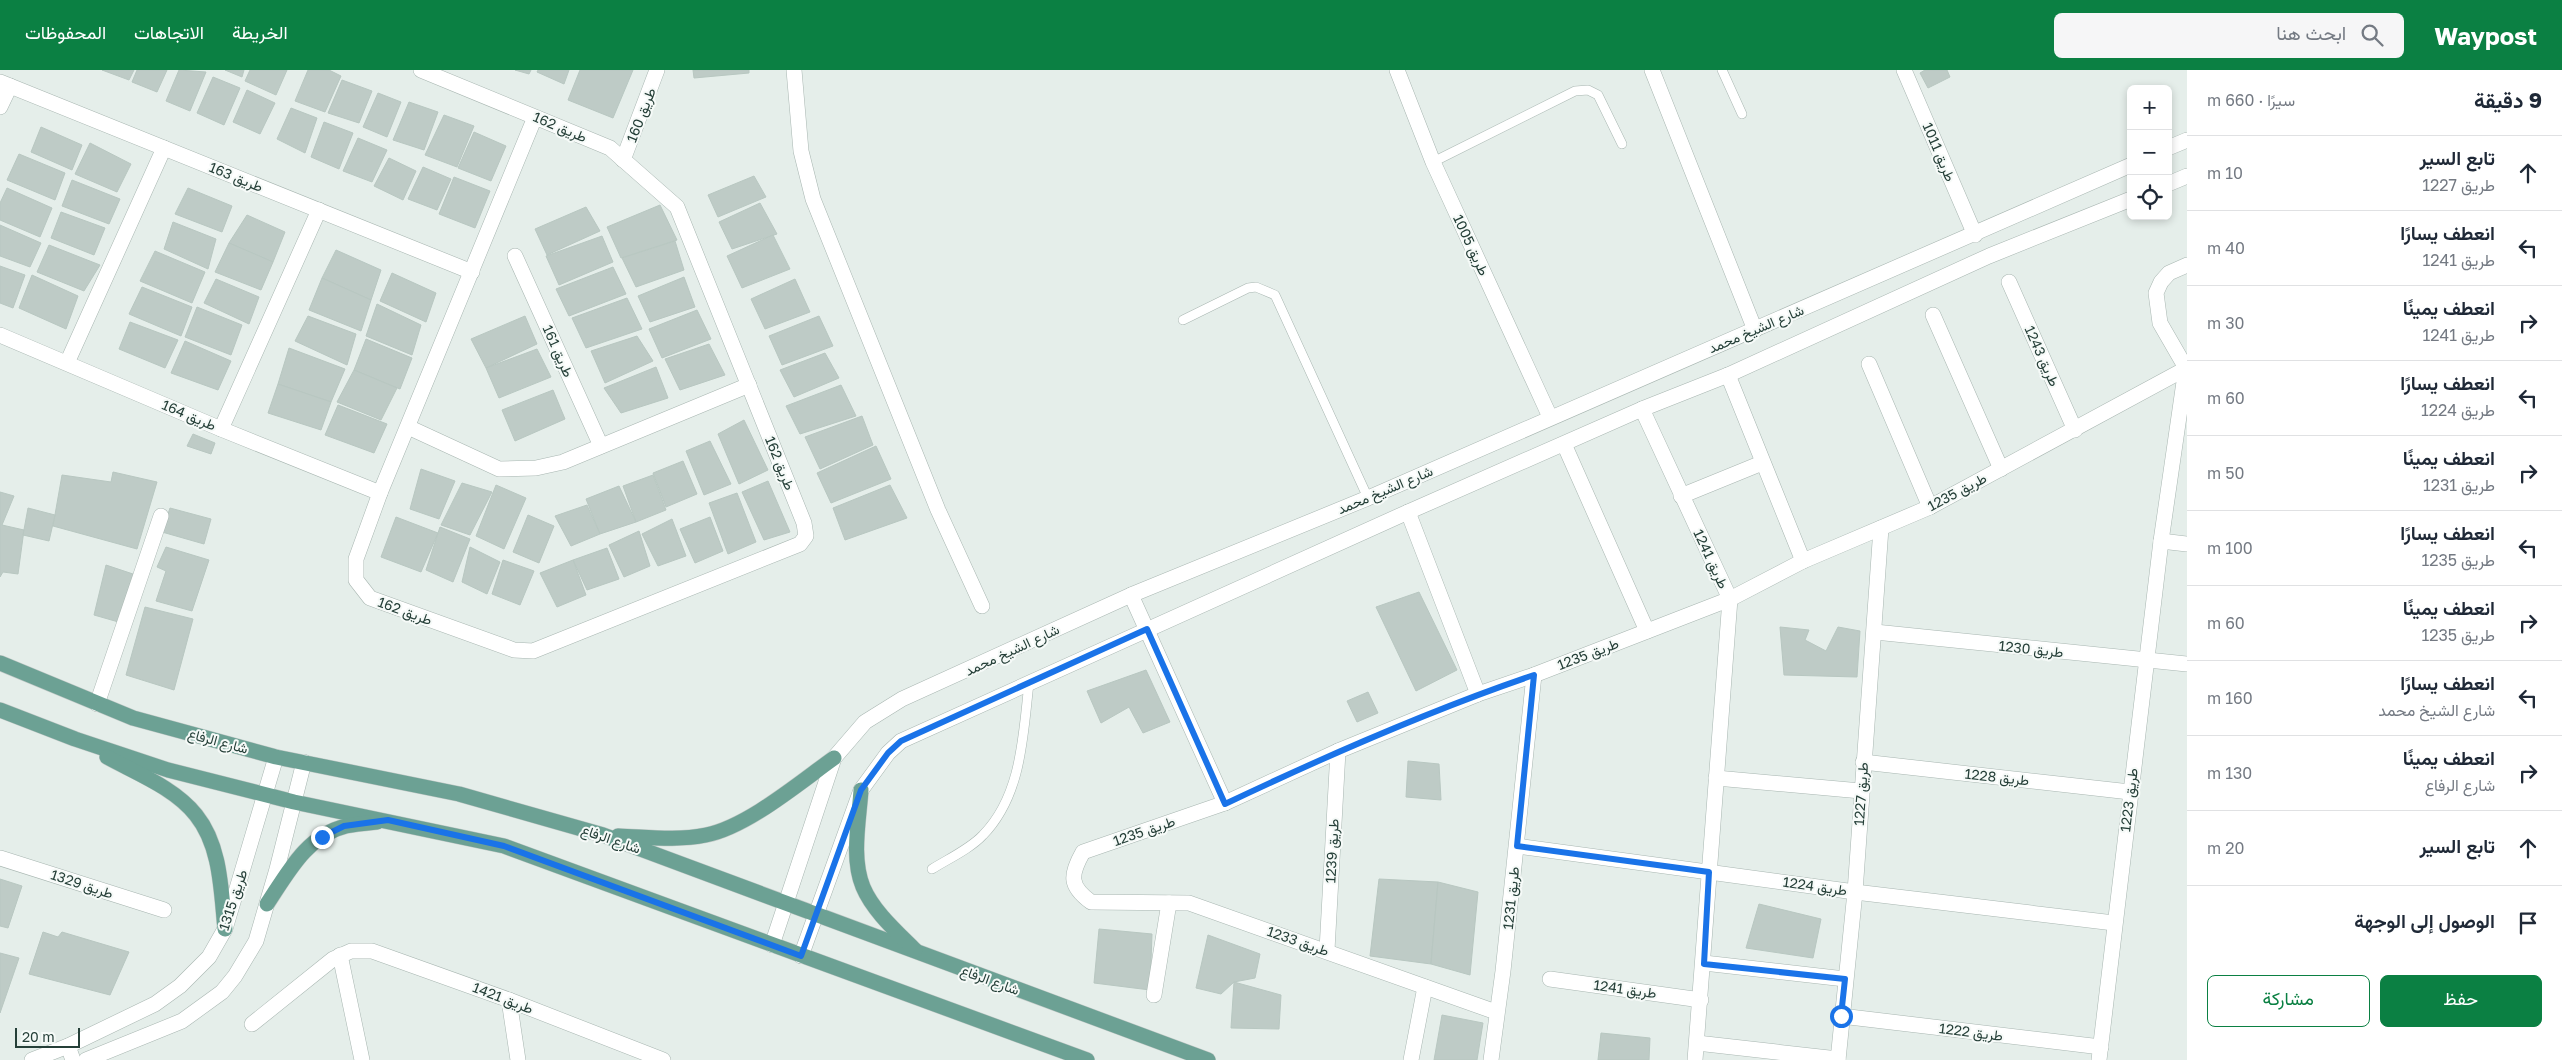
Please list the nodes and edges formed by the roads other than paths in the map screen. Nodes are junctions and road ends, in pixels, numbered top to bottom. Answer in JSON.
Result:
{"nodes":[{"id":1,"x":422,"y":70,"type":"edge"},
{"id":2,"x":657,"y":70,"type":"edge"},
{"id":3,"x":794,"y":70,"type":"edge"},
{"id":4,"x":1397,"y":70,"type":"edge"},
{"id":5,"x":1652,"y":70,"type":"edge"},
{"id":6,"x":1722,"y":70,"type":"edge"},
{"id":7,"x":1904,"y":70,"type":"edge"},
{"id":8,"x":5,"y":84,"type":"edge"},
{"id":9,"x":0,"y":107,"type":"edge"},
{"id":10,"x":1742,"y":114,"type":"dead end"},
{"id":11,"x":535,"y":117,"type":"junction"},
{"id":12,"x":2187,"y":140,"type":"edge"},
{"id":13,"x":1622,"y":144,"type":"dead end"},
{"id":14,"x":2172,"y":146,"type":"edge"},
{"id":15,"x":164,"y":148,"type":"junction"},
{"id":16,"x":623,"y":160,"type":"junction"},
{"id":17,"x":1433,"y":162,"type":"junction"},
{"id":18,"x":2127,"y":167,"type":"edge"},
{"id":19,"x":2187,"y":176,"type":"edge"},
{"id":20,"x":2172,"y":182,"type":"edge"},
{"id":21,"x":2127,"y":201,"type":"edge"},
{"id":22,"x":319,"y":210,"type":"junction"},
{"id":23,"x":1975,"y":235,"type":"junction"},
{"id":24,"x":515,"y":256,"type":"dead end"},
{"id":25,"x":2187,"y":265,"type":"edge"},
{"id":26,"x":472,"y":272,"type":"junction"},
{"id":27,"x":2009,"y":282,"type":"dead end"},
{"id":28,"x":1932,"y":315,"type":"dead end"},
{"id":29,"x":1183,"y":320,"type":"dead end"},
{"id":30,"x":1755,"y":330,"type":"junction"},
{"id":31,"x":0,"y":335,"type":"edge"},
{"id":32,"x":67,"y":363,"type":"junction"},
{"id":33,"x":1869,"y":364,"type":"dead end"},
{"id":34,"x":2187,"y":368,"type":"edge"},
{"id":35,"x":1728,"y":375,"type":"junction"},
{"id":36,"x":749,"y":385,"type":"junction"},
{"id":37,"x":1642,"y":410,"type":"junction"},
{"id":38,"x":1550,"y":417,"type":"junction"},
{"id":39,"x":408,"y":427,"type":"junction"},
{"id":40,"x":221,"y":429,"type":"junction"},
{"id":41,"x":2075,"y":430,"type":"junction"},
{"id":42,"x":1564,"y":444,"type":"junction"},
{"id":43,"x":601,"y":446,"type":"junction"},
{"id":44,"x":1762,"y":463,"type":"junction"},
{"id":45,"x":2001,"y":469,"type":"junction"},
{"id":46,"x":380,"y":493,"type":"junction"},
{"id":47,"x":1682,"y":496,"type":"junction"},
{"id":48,"x":1368,"y":498,"type":"junction"},
{"id":49,"x":1930,"y":507,"type":"junction"},
{"id":50,"x":1408,"y":512,"type":"junction"},
{"id":51,"x":161,"y":516,"type":"dead end"},
{"id":52,"x":1881,"y":528,"type":"junction"},
{"id":53,"x":2161,"y":541,"type":"junction"},
{"id":54,"x":2187,"y":544,"type":"edge"},
{"id":55,"x":1803,"y":561,"type":"junction"},
{"id":56,"x":1130,"y":595,"type":"junction"},
{"id":57,"x":1730,"y":599,"type":"junction"},
{"id":58,"x":982,"y":606,"type":"dead end"},
{"id":59,"x":1147,"y":629,"type":"junction"},
{"id":60,"x":1647,"y":631,"type":"junction"},
{"id":61,"x":1875,"y":632,"type":"junction"},
{"id":62,"x":2147,"y":661,"type":"junction"},
{"id":63,"x":0,"y":663,"type":"edge"},
{"id":64,"x":2187,"y":664,"type":"edge"},
{"id":65,"x":1534,"y":675,"type":"junction"},
{"id":66,"x":1030,"y":683,"type":"junction"},
{"id":67,"x":1478,"y":694,"type":"junction"},
{"id":68,"x":97,"y":704,"type":"junction"},
{"id":69,"x":0,"y":710,"type":"edge"},
{"id":70,"x":75,"y":739,"type":"junction"},
{"id":71,"x":1338,"y":751,"type":"junction"},
{"id":72,"x":276,"y":757,"type":"junction"},
{"id":73,"x":834,"y":758,"type":"junction"},
{"id":74,"x":304,"y":762,"type":"junction"},
{"id":75,"x":1864,"y":762,"type":"junction"},
{"id":76,"x":1716,"y":778,"type":"junction"},
{"id":77,"x":861,"y":790,"type":"junction"},
{"id":78,"x":1861,"y":791,"type":"junction"},
{"id":79,"x":2130,"y":792,"type":"junction"},
{"id":80,"x":266,"y":794,"type":"junction"},
{"id":81,"x":294,"y":802,"type":"junction"},
{"id":82,"x":1225,"y":804,"type":"junction"},
{"id":83,"x":388,"y":820,"type":"junction"},
{"id":84,"x":603,"y":835,"type":"junction"},
{"id":85,"x":1517,"y":846,"type":"junction"},
{"id":86,"x":0,"y":858,"type":"edge"},
{"id":87,"x":932,"y":870,"type":"dead end"},
{"id":88,"x":1073,"y":870,"type":"joint"},
{"id":89,"x":1709,"y":872,"type":"junction"},
{"id":90,"x":1855,"y":892,"type":"junction"},
{"id":91,"x":786,"y":902,"type":"junction"},
{"id":92,"x":1169,"y":903,"type":"junction"},
{"id":93,"x":267,"y":904,"type":"junction"},
{"id":94,"x":164,"y":910,"type":"dead end"},
{"id":95,"x":816,"y":913,"type":"junction"},
{"id":96,"x":2114,"y":923,"type":"junction"},
{"id":97,"x":225,"y":929,"type":"junction"},
{"id":98,"x":772,"y":945,"type":"junction"},
{"id":99,"x":1327,"y":950,"type":"junction"},
{"id":100,"x":917,"y":953,"type":"junction"},
{"id":101,"x":340,"y":954,"type":"junction"},
{"id":102,"x":801,"y":956,"type":"junction"},
{"id":103,"x":1704,"y":964,"type":"junction"},
{"id":104,"x":1550,"y":978,"type":"dead end"},
{"id":105,"x":1845,"y":979,"type":"junction"},
{"id":106,"x":1425,"y":987,"type":"junction"},
{"id":107,"x":1154,"y":995,"type":"dead end"},
{"id":108,"x":509,"y":1000,"type":"junction"},
{"id":109,"x":1700,"y":1000,"type":"junction"},
{"id":110,"x":1496,"y":1012,"type":"junction"},
{"id":111,"x":1841,"y":1016,"type":"junction"},
{"id":112,"x":252,"y":1024,"type":"dead end"},
{"id":113,"x":129,"y":1043,"type":"junction"},
{"id":114,"x":1697,"y":1043,"type":"junction"},
{"id":115,"x":68,"y":1046,"type":"junction"},
{"id":116,"x":2100,"y":1054,"type":"edge"},
{"id":117,"x":40,"y":1059,"type":"edge"},
{"id":118,"x":1838,"y":1059,"type":"edge"},
{"id":119,"x":74,"y":1060,"type":"edge"},
{"id":120,"x":86,"y":1060,"type":"edge"},
{"id":121,"x":112,"y":1060,"type":"edge"},
{"id":122,"x":362,"y":1060,"type":"edge"},
{"id":123,"x":518,"y":1060,"type":"edge"},
{"id":124,"x":663,"y":1060,"type":"edge"},
{"id":125,"x":1087,"y":1060,"type":"edge"},
{"id":126,"x":1208,"y":1060,"type":"edge"},
{"id":127,"x":1411,"y":1060,"type":"edge"},
{"id":128,"x":1491,"y":1060,"type":"edge"},
{"id":129,"x":1695,"y":1060,"type":"edge"}],
"edges":[{"from":1,"to":11,"type":"street","name":"طريق 162"},
{"from":2,"to":16,"type":"street","name":"طريق 160"},
{"from":3,"to":58,"type":"street"},
{"from":4,"to":17,"type":"street","name":"طريق 1005"},
{"from":5,"to":30,"type":"street"},
{"from":6,"to":10,"type":"lane"},
{"from":7,"to":23,"type":"street","name":"طريق 1011"},
{"from":8,"to":9,"type":"street"},
{"from":8,"to":15,"type":"street","name":"طريق 163"},
{"from":11,"to":16,"type":"street","name":"طريق 162"},
{"from":11,"to":26,"type":"street"},
{"from":12,"to":14,"type":"street"},
{"from":13,"to":17,"type":"lane"},
{"from":15,"to":22,"type":"street","name":"طريق 163"},
{"from":15,"to":32,"type":"street"},
{"from":16,"to":36,"type":"street","name":"طريق 162"},
{"from":17,"to":38,"type":"street","name":"طريق 1005"},
{"from":18,"to":23,"type":"street","name":"شارع الشيخ محمد"},
{"from":19,"to":20,"type":"street"},
{"from":21,"to":35,"type":"street","name":"شارع الشيخ محمد"},
{"from":22,"to":26,"type":"street","name":"طريق 163"},
{"from":22,"to":40,"type":"street"},
{"from":23,"to":30,"type":"street","name":"شارع الشيخ محمد"},
{"from":24,"to":43,"type":"street","name":"طريق 161"},
{"from":25,"to":34,"type":"street"},
{"from":26,"to":39,"type":"street"},
{"from":27,"to":41,"type":"street","name":"طريق 1243"},
{"from":28,"to":45,"type":"street","name":"طريق 1235"},
{"from":29,"to":48,"type":"lane"},
{"from":30,"to":38,"type":"street","name":"شارع الشيخ محمد"},
{"from":31,"to":32,"type":"street","name":"طريق 164"},
{"from":32,"to":40,"type":"street","name":"طريق 164"},
{"from":33,"to":49,"type":"street"},
{"from":34,"to":41,"type":"street","name":"طريق 1235"},
{"from":34,"to":53,"type":"street","name":"طريق 1223"},
{"from":35,"to":37,"type":"street","name":"شارع الشيخ محمد"},
{"from":35,"to":44,"type":"street"},
{"from":36,"to":43,"type":"street"},
{"from":36,"to":46,"type":"street","name":"طريق 162"},
{"from":37,"to":42,"type":"street","name":"شارع الشيخ محمد"},
{"from":37,"to":47,"type":"street","name":"طريق 1241"},
{"from":38,"to":48,"type":"street","name":"شارع الشيخ محمد"},
{"from":39,"to":43,"type":"street"},
{"from":39,"to":46,"type":"street"},
{"from":40,"to":46,"type":"street","name":"طريق 164"},
{"from":41,"to":45,"type":"street","name":"طريق 1235"},
{"from":42,"to":50,"type":"street","name":"شارع الشيخ محمد"},
{"from":42,"to":60,"type":"street"},
{"from":44,"to":47,"type":"street"},
{"from":44,"to":55,"type":"street"},
{"from":45,"to":49,"type":"street","name":"طريق 1235"},
{"from":47,"to":57,"type":"street","name":"طريق 1241"},
{"from":48,"to":56,"type":"street","name":"شارع الشيخ محمد"},
{"from":49,"to":52,"type":"street","name":"طريق 1235"},
{"from":50,"to":59,"type":"street","name":"شارع الشيخ محمد"},
{"from":50,"to":67,"type":"street"},
{"from":51,"to":68,"type":"street"},
{"from":52,"to":55,"type":"street","name":"طريق 1235"},
{"from":52,"to":61,"type":"street","name":"طريق 1227"},
{"from":53,"to":54,"type":"street"},
{"from":53,"to":62,"type":"street","name":"طريق 1223"},
{"from":55,"to":57,"type":"street","name":"طريق 1235"},
{"from":56,"to":59,"type":"street"},
{"from":56,"to":73,"type":"street","name":"شارع الشيخ محمد"},
{"from":57,"to":60,"type":"street","name":"طريق 1235"},
{"from":57,"to":76,"type":"street","name":"طريق 1241"},
{"from":59,"to":66,"type":"street","name":"شارع الشيخ محمد"},
{"from":59,"to":82,"type":"street"},
{"from":60,"to":65,"type":"street","name":"طريق 1235"},
{"from":61,"to":62,"type":"street","name":"طريق 1230"},
{"from":61,"to":75,"type":"street","name":"طريق 1227"},
{"from":62,"to":64,"type":"street","name":"طريق 1230"},
{"from":62,"to":79,"type":"street","name":"طريق 1223"},
{"from":63,"to":68,"type":"main road","name":"شارع الرفاع"},
{"from":65,"to":67,"type":"street","name":"طريق 1235"},
{"from":65,"to":85,"type":"street","name":"طريق 1231"},
{"from":66,"to":77,"type":"street","name":"شارع الشيخ محمد"},
{"from":66,"to":87,"type":"lane"},
{"from":67,"to":71,"type":"street","name":"طريق 1235"},
{"from":68,"to":72,"type":"main road","name":"شارع الرفاع"},
{"from":69,"to":70,"type":"main road"},
{"from":70,"to":80,"type":"main road"},
{"from":70,"to":97,"type":"main road"},
{"from":71,"to":82,"type":"street","name":"طريق 1235"},
{"from":71,"to":99,"type":"street","name":"طريق 1239"},
{"from":72,"to":74,"type":"main road","name":"شارع الرفاع"},
{"from":72,"to":80,"type":"street","name":"طريق 1315"},
{"from":73,"to":84,"type":"main road"},
{"from":73,"to":91,"type":"street","name":"شارع الشيخ محمد"},
{"from":74,"to":81,"type":"street"},
{"from":74,"to":84,"type":"main road","name":"شارع الرفاع"},
{"from":75,"to":78,"type":"street","name":"طريق 1227"},
{"from":75,"to":79,"type":"street","name":"طريق 1228"},
{"from":76,"to":78,"type":"street"},
{"from":76,"to":89,"type":"street","name":"طريق 1241"},
{"from":77,"to":95,"type":"street","name":"شارع الشيخ محمد"},
{"from":77,"to":100,"type":"main road"},
{"from":78,"to":90,"type":"street","name":"طريق 1227"},
{"from":79,"to":96,"type":"street","name":"طريق 1223"},
{"from":80,"to":81,"type":"main road"},
{"from":80,"to":97,"type":"street","name":"طريق 1315"},
{"from":81,"to":83,"type":"main road"},
{"from":81,"to":93,"type":"street"},
{"from":82,"to":88,"type":"street","name":"طريق 1235"},
{"from":83,"to":93,"type":"main road"},
{"from":83,"to":98,"type":"main road"},
{"from":84,"to":91,"type":"main road","name":"شارع الرفاع"},
{"from":85,"to":89,"type":"street","name":"طريق 1224"},
{"from":85,"to":110,"type":"street","name":"طريق 1231"},
{"from":86,"to":94,"type":"street","name":"طريق 1329"},
{"from":88,"to":92,"type":"street","name":"طريق 1233"},
{"from":89,"to":90,"type":"street","name":"طريق 1224"},
{"from":89,"to":103,"type":"street","name":"طريق 1241"},
{"from":90,"to":96,"type":"street","name":"طريق 1224"},
{"from":90,"to":105,"type":"street","name":"طريق 1227"},
{"from":91,"to":95,"type":"main road","name":"شارع الرفاع"},
{"from":91,"to":98,"type":"street","name":"شارع الشيخ محمد"},
{"from":92,"to":99,"type":"street","name":"طريق 1233"},
{"from":92,"to":107,"type":"street"},
{"from":93,"to":113,"type":"street"},
{"from":95,"to":100,"type":"main road","name":"شارع الرفاع"},
{"from":95,"to":102,"type":"street","name":"شارع الشيخ محمد"},
{"from":96,"to":116,"type":"street","name":"طريق 1223"},
{"from":97,"to":115,"type":"street","name":"طريق 1315"},
{"from":98,"to":102,"type":"main road"},
{"from":99,"to":106,"type":"street","name":"طريق 1233"},
{"from":100,"to":126,"type":"main road","name":"شارع الرفاع"},
{"from":101,"to":108,"type":"street","name":"طريق 1421"},
{"from":101,"to":112,"type":"street"},
{"from":101,"to":122,"type":"street"},
{"from":102,"to":125,"type":"main road"},
{"from":103,"to":105,"type":"street"},
{"from":103,"to":109,"type":"street","name":"طريق 1241"},
{"from":104,"to":109,"type":"street","name":"طريق 1241"},
{"from":105,"to":111,"type":"street","name":"طريق 1227"},
{"from":106,"to":110,"type":"street","name":"طريق 1233"},
{"from":106,"to":127,"type":"street"},
{"from":108,"to":123,"type":"street"},
{"from":108,"to":124,"type":"street","name":"طريق 1421"},
{"from":109,"to":114,"type":"street","name":"طريق 1241"},
{"from":110,"to":128,"type":"street","name":"طريق 1231"},
{"from":111,"to":116,"type":"street","name":"طريق 1222"},
{"from":111,"to":118,"type":"street","name":"طريق 1227"},
{"from":113,"to":120,"type":"street"},
{"from":113,"to":121,"type":"street"},
{"from":114,"to":118,"type":"street","name":"طريق 1227"},
{"from":114,"to":129,"type":"street","name":"طريق 1241"},
{"from":115,"to":117,"type":"street","name":"طريق 1315"},
{"from":115,"to":119,"type":"street"}]}
